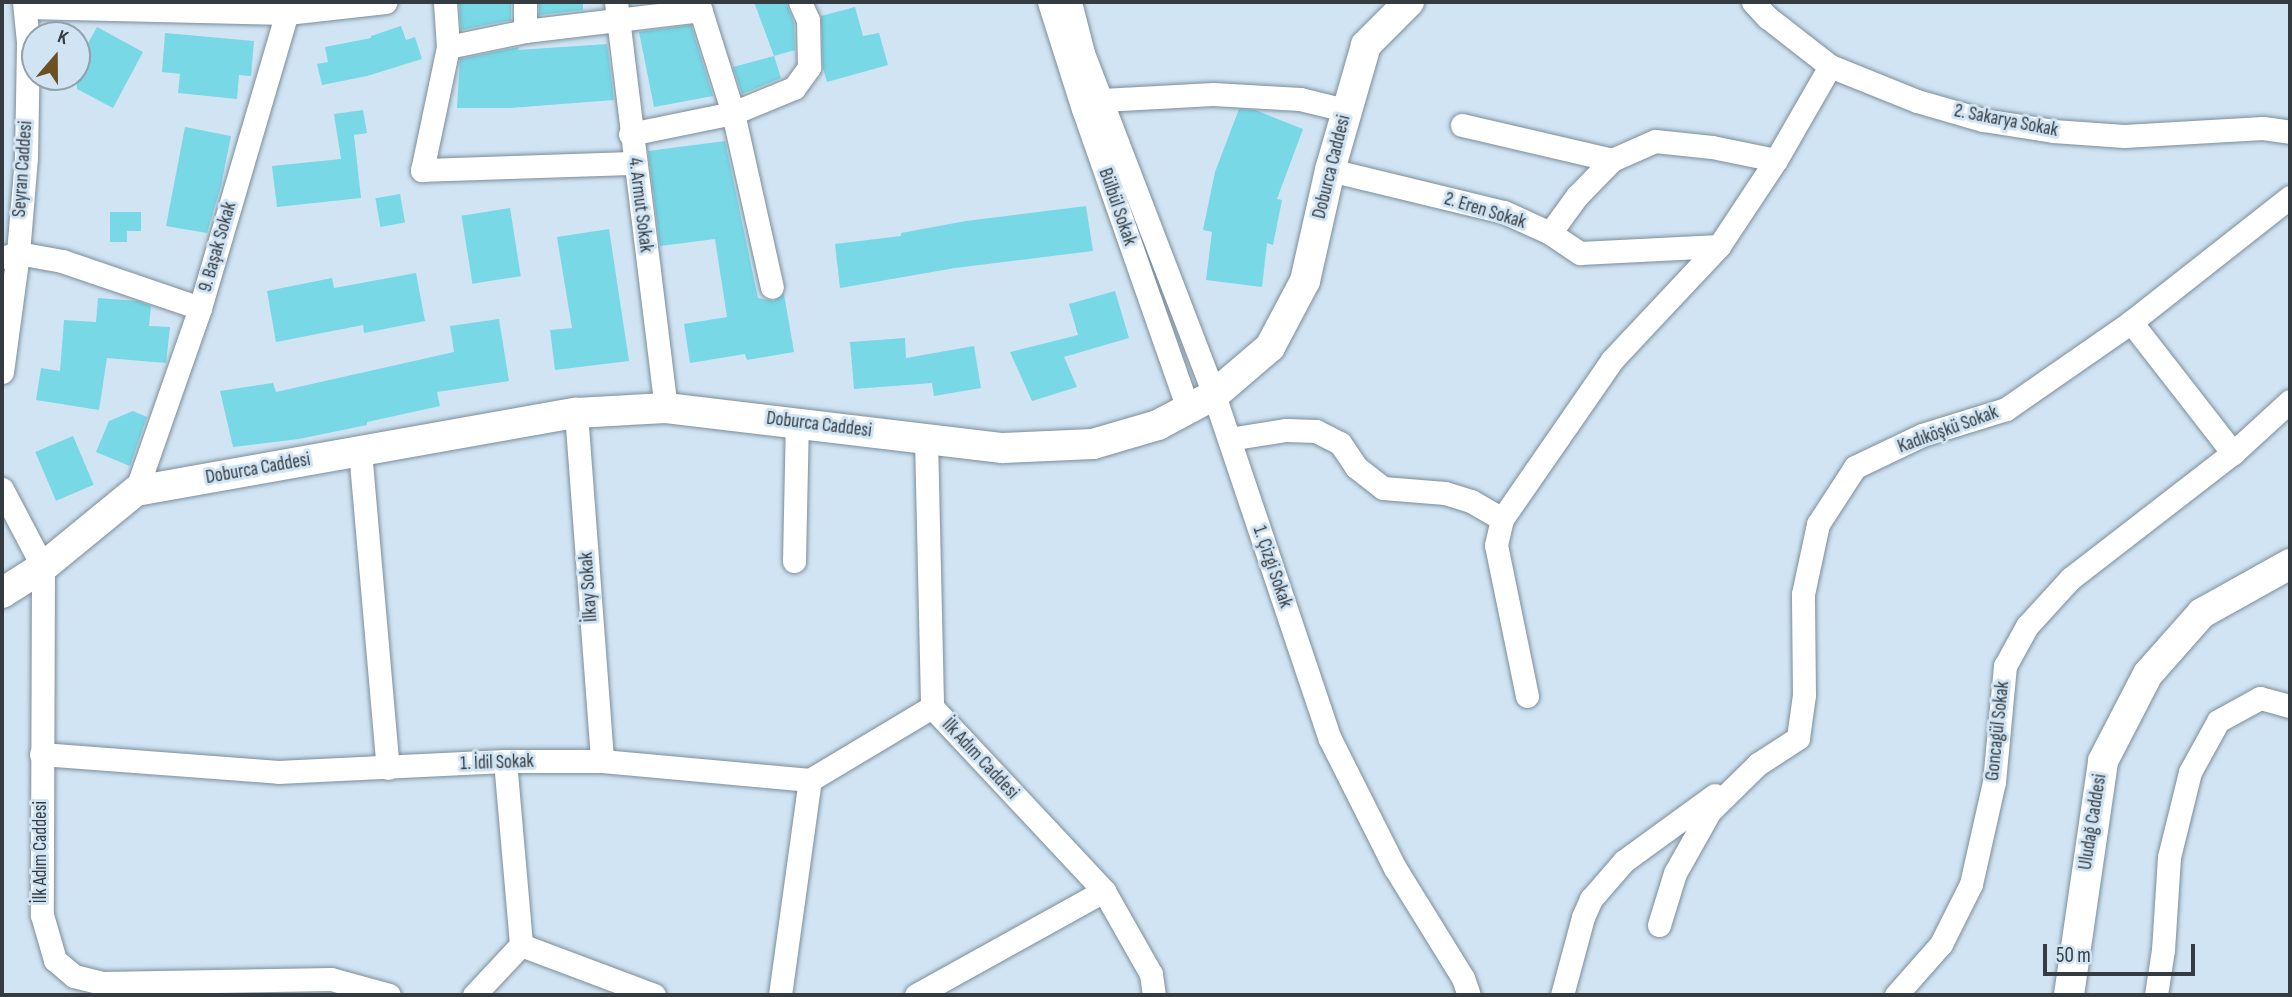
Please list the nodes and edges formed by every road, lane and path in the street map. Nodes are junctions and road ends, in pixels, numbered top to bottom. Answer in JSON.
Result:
{"nodes":[{"id":1,"x":385,"y":2,"type":"edge"},
{"id":2,"x":445,"y":2,"type":"edge"},
{"id":3,"x":525,"y":2,"type":"edge"},
{"id":4,"x":800,"y":2,"type":"edge"},
{"id":5,"x":1049,"y":2,"type":"edge"},
{"id":6,"x":1070,"y":2,"type":"edge"},
{"id":7,"x":1753,"y":2,"type":"edge"},
{"id":8,"x":24,"y":4,"type":"edge"},
{"id":9,"x":699,"y":6,"type":"edge"},
{"id":10,"x":290,"y":8,"type":"edge"},
{"id":11,"x":1394,"y":8,"type":"edge"},
{"id":12,"x":618,"y":12,"type":"edge"},
{"id":13,"x":525,"y":32,"type":"junction"},
{"id":14,"x":448,"y":47,"type":"junction"},
{"id":15,"x":1830,"y":66,"type":"junction"},
{"id":16,"x":1092,"y":105,"type":"junction"},
{"id":17,"x":1345,"y":110,"type":"junction"},
{"id":18,"x":733,"y":113,"type":"junction"},
{"id":19,"x":1462,"y":125,"type":"dead end"},
{"id":20,"x":2290,"y":132,"type":"edge"},
{"id":21,"x":630,"y":134,"type":"junction"},
{"id":22,"x":1612,"y":160,"type":"junction"},
{"id":23,"x":1776,"y":160,"type":"junction"},
{"id":24,"x":634,"y":163,"type":"junction"},
{"id":25,"x":1329,"y":170,"type":"junction"},
{"id":26,"x":2290,"y":197,"type":"edge"},
{"id":27,"x":1550,"y":233,"type":"junction"},
{"id":28,"x":1719,"y":246,"type":"junction"},
{"id":29,"x":10,"y":256,"type":"edge"},
{"id":30,"x":772,"y":287,"type":"dead end"},
{"id":31,"x":200,"y":308,"type":"junction"},
{"id":32,"x":2131,"y":322,"type":"junction"},
{"id":33,"x":2,"y":372,"type":"edge"},
{"id":34,"x":1213,"y":395,"type":"junction"},
{"id":35,"x":2290,"y":401,"type":"edge"},
{"id":36,"x":666,"y":408,"type":"junction"},
{"id":37,"x":1189,"y":411,"type":"junction"},
{"id":38,"x":576,"y":413,"type":"junction"},
{"id":39,"x":797,"y":421,"type":"junction"},
{"id":40,"x":926,"y":438,"type":"junction"},
{"id":41,"x":1228,"y":439,"type":"junction"},
{"id":42,"x":360,"y":451,"type":"junction"},
{"id":43,"x":2233,"y":453,"type":"junction"},
{"id":44,"x":2,"y":489,"type":"edge"},
{"id":45,"x":136,"y":491,"type":"junction"},
{"id":46,"x":1502,"y":519,"type":"junction"},
{"id":47,"x":794,"y":561,"type":"dead end"},
{"id":48,"x":2290,"y":564,"type":"edge"},
{"id":49,"x":43,"y":567,"type":"junction"},
{"id":50,"x":2,"y":593,"type":"edge"},
{"id":51,"x":1527,"y":696,"type":"dead end"},
{"id":52,"x":2290,"y":706,"type":"edge"},
{"id":53,"x":932,"y":707,"type":"junction"},
{"id":54,"x":41,"y":754,"type":"junction"},
{"id":55,"x":505,"y":761,"type":"junction"},
{"id":56,"x":602,"y":761,"type":"junction"},
{"id":57,"x":388,"y":768,"type":"junction"},
{"id":58,"x":810,"y":780,"type":"junction"},
{"id":59,"x":1730,"y":791,"type":"junction"},
{"id":60,"x":1104,"y":891,"type":"junction"},
{"id":61,"x":1659,"y":925,"type":"dead end"},
{"id":62,"x":521,"y":945,"type":"junction"},
{"id":63,"x":389,"y":995,"type":"edge"},
{"id":64,"x":474,"y":995,"type":"edge"},
{"id":65,"x":654,"y":995,"type":"edge"},
{"id":66,"x":780,"y":995,"type":"edge"},
{"id":67,"x":916,"y":995,"type":"edge"},
{"id":68,"x":1154,"y":995,"type":"edge"},
{"id":69,"x":1469,"y":995,"type":"edge"},
{"id":70,"x":1562,"y":995,"type":"edge"},
{"id":71,"x":1896,"y":995,"type":"edge"},
{"id":72,"x":2069,"y":995,"type":"edge"},
{"id":73,"x":2156,"y":995,"type":"edge"}],
"edges":[{"from":1,"to":10,"type":"street"},
{"from":2,"to":14,"type":"street"},
{"from":3,"to":13,"type":"street"},
{"from":4,"to":18,"type":"street"},
{"from":5,"to":16,"type":"street","name":"Bülbül Sokak"},
{"from":6,"to":16,"type":"street","name":"Bülbül Sokak"},
{"from":7,"to":15,"type":"street","name":"2. Sakarya Sokak"},
{"from":8,"to":10,"type":"street"},
{"from":8,"to":29,"type":"street","name":"Seyran Caddesi"},
{"from":9,"to":12,"type":"street"},
{"from":9,"to":18,"type":"street"},
{"from":10,"to":31,"type":"street","name":"9. Başak Sokak"},
{"from":11,"to":17,"type":"main road","name":"Doburca Caddesi"},
{"from":12,"to":13,"type":"street"},
{"from":12,"to":21,"type":"street","name":"4. Armut Sokak"},
{"from":13,"to":14,"type":"street"},
{"from":14,"to":24,"type":"street"},
{"from":15,"to":20,"type":"street","name":"2. Sakarya Sokak"},
{"from":15,"to":23,"type":"street"},
{"from":16,"to":17,"type":"street"},
{"from":16,"to":34,"type":"street","name":"Bülbül Sokak"},
{"from":16,"to":37,"type":"street","name":"Bülbül Sokak"},
{"from":17,"to":25,"type":"main road","name":"Doburca Caddesi"},
{"from":18,"to":21,"type":"street"},
{"from":18,"to":30,"type":"street"},
{"from":19,"to":22,"type":"street"},
{"from":21,"to":24,"type":"street","name":"4. Armut Sokak"},
{"from":22,"to":23,"type":"street"},
{"from":22,"to":27,"type":"street"},
{"from":23,"to":28,"type":"street"},
{"from":24,"to":36,"type":"street","name":"4. Armut Sokak"},
{"from":25,"to":27,"type":"street","name":"2. Eren Sokak"},
{"from":25,"to":34,"type":"main road","name":"Doburca Caddesi"},
{"from":26,"to":32,"type":"street","name":"Kadıköşkü Sokak"},
{"from":27,"to":28,"type":"street","name":"2. Eren Sokak"},
{"from":28,"to":46,"type":"street"},
{"from":29,"to":31,"type":"street"},
{"from":29,"to":33,"type":"street","name":"Seyran Caddesi"},
{"from":31,"to":45,"type":"street","name":"9. Başak Sokak"},
{"from":32,"to":43,"type":"street"},
{"from":32,"to":59,"type":"street","name":"Kadıköşkü Sokak"},
{"from":34,"to":37,"type":"main road","name":"Doburca Caddesi"},
{"from":34,"to":41,"type":"street","name":"1. Çizgi Sokak"},
{"from":35,"to":43,"type":"street","name":"Goncagül Sokak"},
{"from":36,"to":38,"type":"main road","name":"Doburca Caddesi"},
{"from":36,"to":39,"type":"main road","name":"Doburca Caddesi"},
{"from":37,"to":40,"type":"main road","name":"Doburca Caddesi"},
{"from":38,"to":42,"type":"main road","name":"Doburca Caddesi"},
{"from":38,"to":56,"type":"street","name":"İlkay Sokak"},
{"from":39,"to":40,"type":"main road","name":"Doburca Caddesi"},
{"from":39,"to":47,"type":"street"},
{"from":40,"to":53,"type":"street","name":"İlk Adım Caddesi"},
{"from":41,"to":46,"type":"street"},
{"from":41,"to":69,"type":"street","name":"1. Çizgi Sokak"},
{"from":42,"to":45,"type":"main road","name":"Doburca Caddesi"},
{"from":42,"to":57,"type":"street"},
{"from":43,"to":71,"type":"street","name":"Goncagül Sokak"},
{"from":44,"to":49,"type":"street"},
{"from":45,"to":49,"type":"main road","name":"Doburca Caddesi"},
{"from":46,"to":51,"type":"street"},
{"from":48,"to":72,"type":"main road","name":"Uludağ Caddesi"},
{"from":49,"to":50,"type":"main road","name":"Doburca Caddesi"},
{"from":49,"to":54,"type":"street","name":"İlk Adım Caddesi"},
{"from":52,"to":73,"type":"street"},
{"from":53,"to":58,"type":"street"},
{"from":53,"to":60,"type":"street","name":"İlk Adım Caddesi"},
{"from":54,"to":57,"type":"street","name":"1. İdil Sokak"},
{"from":54,"to":63,"type":"street","name":"İlk Adım Caddesi"},
{"from":55,"to":56,"type":"street","name":"1. İdil Sokak"},
{"from":55,"to":57,"type":"street","name":"1. İdil Sokak"},
{"from":55,"to":62,"type":"street"},
{"from":56,"to":58,"type":"street","name":"1. İdil Sokak"},
{"from":58,"to":66,"type":"street"},
{"from":59,"to":61,"type":"street","name":"Kadıköşkü Sokak"},
{"from":59,"to":70,"type":"street"},
{"from":60,"to":67,"type":"street"},
{"from":60,"to":68,"type":"street","name":"İlk Adım Caddesi"},
{"from":62,"to":64,"type":"street"},
{"from":62,"to":65,"type":"street"}]}
